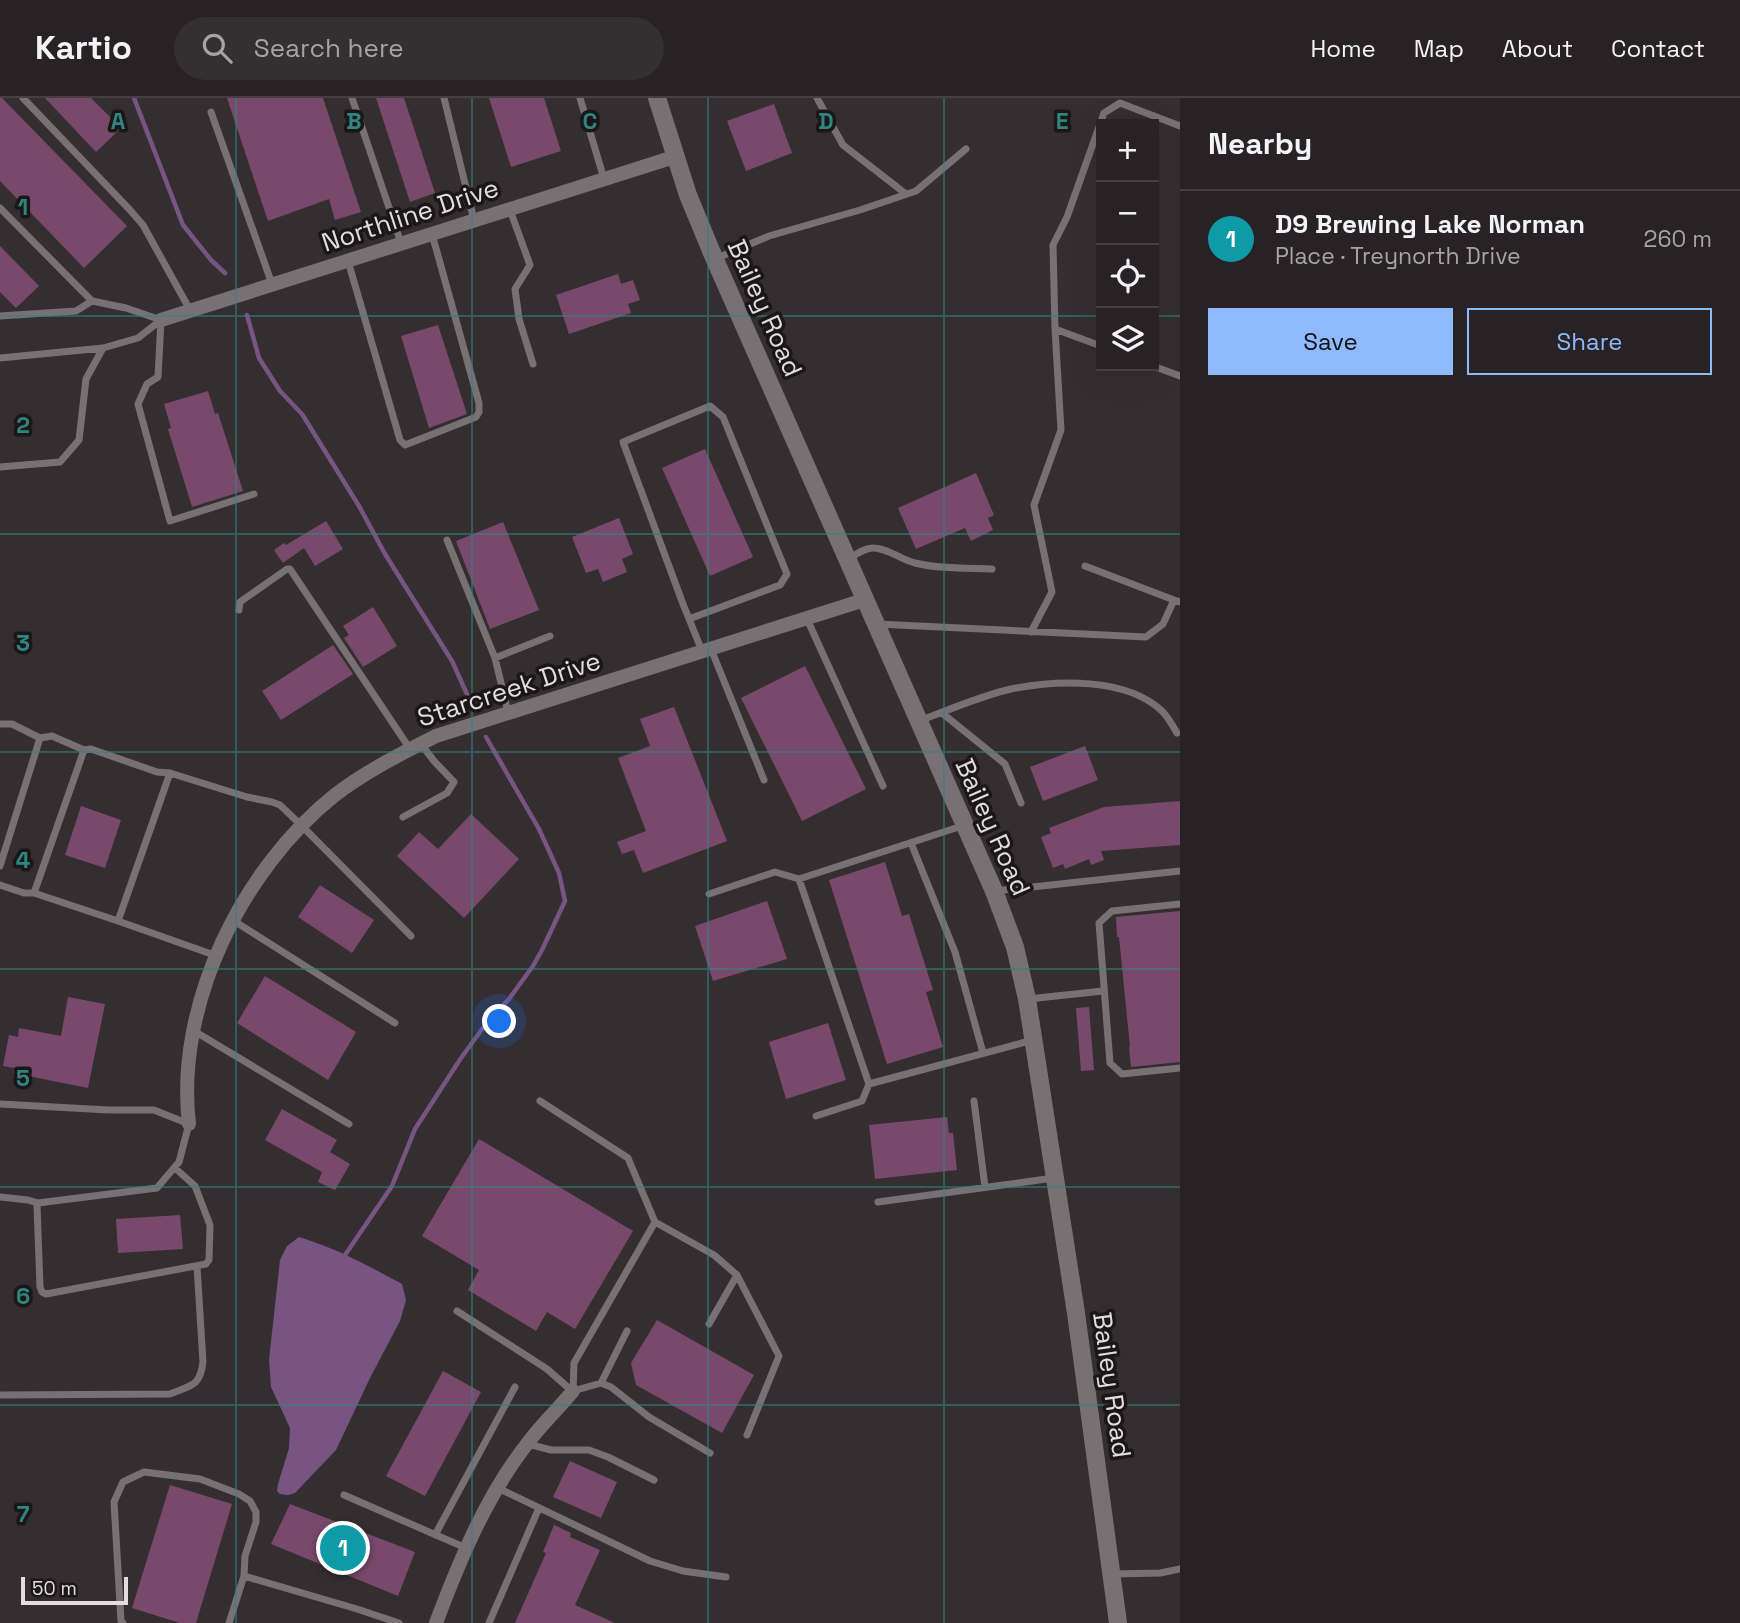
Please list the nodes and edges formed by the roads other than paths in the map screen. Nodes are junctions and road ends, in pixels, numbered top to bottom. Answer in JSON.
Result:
{"nodes":[{"id":1,"x":23,"y":98,"type":"edge"},
{"id":2,"x":352,"y":98,"type":"edge"},
{"id":3,"x":444,"y":98,"type":"edge"},
{"id":4,"x":580,"y":98,"type":"edge"},
{"id":5,"x":657,"y":98,"type":"edge"},
{"id":6,"x":817,"y":98,"type":"edge"},
{"id":7,"x":211,"y":113,"type":"dead end"},
{"id":8,"x":1180,"y":126,"type":"edge"},
{"id":9,"x":966,"y":149,"type":"dead end"},
{"id":10,"x":674,"y":157,"type":"junction"},
{"id":11,"x":604,"y":179,"type":"junction"},
{"id":12,"x":906,"y":194,"type":"junction"},
{"id":13,"x":0,"y":208,"type":"edge"},
{"id":14,"x":510,"y":209,"type":"junction"},
{"id":15,"x":474,"y":220,"type":"junction"},
{"id":16,"x":432,"y":234,"type":"junction"},
{"id":17,"x":401,"y":243,"type":"junction"},
{"id":18,"x":715,"y":259,"type":"junction"},
{"id":19,"x":347,"y":260,"type":"junction"},
{"id":20,"x":272,"y":284,"type":"junction"},
{"id":21,"x":92,"y":301,"type":"junction"},
{"id":22,"x":190,"y":311,"type":"junction"},
{"id":23,"x":0,"y":316,"type":"edge"},
{"id":24,"x":161,"y":320,"type":"junction"},
{"id":25,"x":1055,"y":329,"type":"junction"},
{"id":26,"x":1096,"y":344,"type":"edge"},
{"id":27,"x":103,"y":348,"type":"junction"},
{"id":28,"x":0,"y":358,"type":"edge"},
{"id":29,"x":533,"y":364,"type":"dead end"},
{"id":30,"x":1159,"y":368,"type":"edge"},
{"id":31,"x":1180,"y":376,"type":"edge"},
{"id":32,"x":0,"y":467,"type":"edge"},
{"id":33,"x":254,"y":494,"type":"dead end"},
{"id":34,"x":447,"y":540,"type":"dead end"},
{"id":35,"x":848,"y":559,"type":"junction"},
{"id":36,"x":1085,"y":566,"type":"dead end"},
{"id":37,"x":992,"y":569,"type":"dead end"},
{"id":38,"x":864,"y":600,"type":"junction"},
{"id":39,"x":1177,"y":601,"type":"edge"},
{"id":40,"x":239,"y":610,"type":"dead end"},
{"id":41,"x":689,"y":619,"type":"junction"},
{"id":42,"x":807,"y":619,"type":"junction"},
{"id":43,"x":876,"y":624,"type":"junction"},
{"id":44,"x":1031,"y":632,"type":"junction"},
{"id":45,"x":550,"y":636,"type":"dead end"},
{"id":46,"x":707,"y":650,"type":"junction"},
{"id":47,"x":495,"y":657,"type":"junction"},
{"id":48,"x":508,"y":712,"type":"junction"},
{"id":49,"x":942,"y":713,"type":"junction"},
{"id":50,"x":918,"y":721,"type":"junction"},
{"id":51,"x":0,"y":724,"type":"edge"},
{"id":52,"x":1177,"y":733,"type":"dead end"},
{"id":53,"x":40,"y":738,"type":"junction"},
{"id":54,"x":415,"y":746,"type":"junction"},
{"id":55,"x":83,"y":750,"type":"junction"},
{"id":56,"x":170,"y":773,"type":"junction"},
{"id":57,"x":764,"y":780,"type":"dead end"},
{"id":58,"x":883,"y":786,"type":"dead end"},
{"id":59,"x":1021,"y":803,"type":"dead end"},
{"id":60,"x":403,"y":817,"type":"dead end"},
{"id":61,"x":965,"y":825,"type":"junction"},
{"id":62,"x":302,"y":826,"type":"junction"},
{"id":63,"x":911,"y":843,"type":"junction"},
{"id":64,"x":0,"y":866,"type":"edge"},
{"id":65,"x":1180,"y":871,"type":"edge"},
{"id":66,"x":799,"y":879,"type":"junction"},
{"id":67,"x":0,"y":885,"type":"edge"},
{"id":68,"x":994,"y":891,"type":"junction"},
{"id":69,"x":33,"y":893,"type":"junction"},
{"id":70,"x":709,"y":894,"type":"dead end"},
{"id":71,"x":1180,"y":904,"type":"edge"},
{"id":72,"x":118,"y":920,"type":"junction"},
{"id":73,"x":234,"y":920,"type":"junction"},
{"id":74,"x":411,"y":936,"type":"dead end"},
{"id":75,"x":217,"y":956,"type":"junction"},
{"id":76,"x":1103,"y":991,"type":"junction"},
{"id":77,"x":1027,"y":999,"type":"junction"},
{"id":78,"x":395,"y":1023,"type":"dead end"},
{"id":79,"x":194,"y":1031,"type":"junction"},
{"id":80,"x":1033,"y":1040,"type":"junction"},
{"id":81,"x":983,"y":1053,"type":"junction"},
{"id":82,"x":1180,"y":1068,"type":"edge"},
{"id":83,"x":869,"y":1084,"type":"junction"},
{"id":84,"x":540,"y":1101,"type":"dead end"},
{"id":85,"x":974,"y":1101,"type":"dead end"},
{"id":86,"x":0,"y":1104,"type":"edge"},
{"id":87,"x":816,"y":1116,"type":"dead end"},
{"id":88,"x":189,"y":1124,"type":"junction"},
{"id":89,"x":349,"y":1124,"type":"dead end"},
{"id":90,"x":175,"y":1168,"type":"junction"},
{"id":91,"x":1055,"y":1178,"type":"junction"},
{"id":92,"x":985,"y":1187,"type":"junction"},
{"id":93,"x":0,"y":1197,"type":"edge"},
{"id":94,"x":878,"y":1202,"type":"dead end"},
{"id":95,"x":38,"y":1203,"type":"junction"},
{"id":96,"x":655,"y":1222,"type":"junction"},
{"id":97,"x":197,"y":1266,"type":"junction"},
{"id":98,"x":737,"y":1275,"type":"junction"},
{"id":99,"x":457,"y":1311,"type":"dead end"},
{"id":100,"x":709,"y":1324,"type":"dead end"},
{"id":101,"x":627,"y":1331,"type":"dead end"},
{"id":102,"x":601,"y":1382,"type":"junction"},
{"id":103,"x":515,"y":1387,"type":"dead end"},
{"id":104,"x":573,"y":1391,"type":"junction"},
{"id":105,"x":0,"y":1395,"type":"edge"},
{"id":106,"x":747,"y":1435,"type":"dead end"},
{"id":107,"x":527,"y":1444,"type":"junction"},
{"id":108,"x":710,"y":1453,"type":"dead end"},
{"id":109,"x":654,"y":1480,"type":"dead end"},
{"id":110,"x":498,"y":1488,"type":"junction"},
{"id":111,"x":344,"y":1495,"type":"dead end"},
{"id":112,"x":539,"y":1508,"type":"junction"},
{"id":113,"x":435,"y":1535,"type":"junction"},
{"id":114,"x":466,"y":1548,"type":"junction"},
{"id":115,"x":1180,"y":1569,"type":"edge"},
{"id":116,"x":1111,"y":1574,"type":"junction"},
{"id":117,"x":244,"y":1576,"type":"junction"},
{"id":118,"x":726,"y":1577,"type":"dead end"},
{"id":119,"x":123,"y":1623,"type":"edge"},
{"id":120,"x":229,"y":1623,"type":"edge"},
{"id":121,"x":399,"y":1623,"type":"edge"},
{"id":122,"x":436,"y":1623,"type":"edge"},
{"id":123,"x":489,"y":1623,"type":"edge"},
{"id":124,"x":1118,"y":1623,"type":"edge"}],
"edges":[{"from":1,"to":22,"type":"lane"},
{"from":2,"to":17,"type":"lane"},
{"from":3,"to":15,"type":"lane"},
{"from":4,"to":11,"type":"lane"},
{"from":5,"to":10,"type":"street","name":"Bailey Road"},
{"from":6,"to":12,"type":"lane"},
{"from":7,"to":20,"type":"lane"},
{"from":8,"to":25,"type":"lane"},
{"from":9,"to":12,"type":"lane"},
{"from":10,"to":11,"type":"street","name":"Northline Drive"},
{"from":10,"to":18,"type":"street","name":"Bailey Road"},
{"from":11,"to":14,"type":"street","name":"Northline Drive"},
{"from":12,"to":18,"type":"lane"},
{"from":13,"to":21,"type":"lane"},
{"from":14,"to":15,"type":"street","name":"Northline Drive"},
{"from":14,"to":29,"type":"lane"},
{"from":15,"to":16,"type":"street","name":"Northline Drive"},
{"from":16,"to":17,"type":"street","name":"Northline Drive"},
{"from":16,"to":19,"type":"lane"},
{"from":17,"to":19,"type":"street","name":"Northline Drive"},
{"from":18,"to":35,"type":"street","name":"Bailey Road"},
{"from":19,"to":20,"type":"street","name":"Northline Drive"},
{"from":20,"to":22,"type":"street","name":"Northline Drive"},
{"from":21,"to":23,"type":"lane"},
{"from":21,"to":24,"type":"lane"},
{"from":22,"to":24,"type":"street","name":"Northline Drive"},
{"from":24,"to":27,"type":"lane"},
{"from":24,"to":33,"type":"lane"},
{"from":25,"to":26,"type":"lane"},
{"from":25,"to":44,"type":"lane"},
{"from":27,"to":28,"type":"lane"},
{"from":27,"to":32,"type":"lane"},
{"from":30,"to":31,"type":"lane"},
{"from":34,"to":47,"type":"lane"},
{"from":35,"to":37,"type":"lane"},
{"from":35,"to":38,"type":"street","name":"Bailey Road"},
{"from":36,"to":39,"type":"lane"},
{"from":38,"to":42,"type":"street","name":"Starcreek Drive"},
{"from":38,"to":43,"type":"street","name":"Bailey Road"},
{"from":39,"to":44,"type":"lane"},
{"from":40,"to":54,"type":"lane"},
{"from":41,"to":41,"type":"lane"},
{"from":41,"to":46,"type":"lane"},
{"from":42,"to":46,"type":"street","name":"Starcreek Drive"},
{"from":42,"to":58,"type":"lane"},
{"from":43,"to":44,"type":"lane"},
{"from":43,"to":50,"type":"street","name":"Bailey Road"},
{"from":45,"to":47,"type":"lane"},
{"from":46,"to":48,"type":"street","name":"Starcreek Drive"},
{"from":46,"to":57,"type":"lane"},
{"from":47,"to":48,"type":"lane"},
{"from":48,"to":54,"type":"street","name":"Starcreek Drive"},
{"from":49,"to":50,"type":"lane"},
{"from":49,"to":52,"type":"lane"},
{"from":49,"to":59,"type":"lane"},
{"from":50,"to":61,"type":"street","name":"Bailey Road"},
{"from":51,"to":53,"type":"lane"},
{"from":53,"to":55,"type":"lane"},
{"from":53,"to":64,"type":"lane"},
{"from":54,"to":60,"type":"lane"},
{"from":54,"to":62,"type":"street","name":"Starcreek Drive"},
{"from":55,"to":56,"type":"lane"},
{"from":55,"to":69,"type":"lane"},
{"from":56,"to":62,"type":"lane"},
{"from":56,"to":72,"type":"lane"},
{"from":61,"to":63,"type":"lane"},
{"from":61,"to":68,"type":"street","name":"Bailey Road"},
{"from":62,"to":73,"type":"street","name":"Starcreek Drive"},
{"from":62,"to":74,"type":"lane"},
{"from":63,"to":66,"type":"lane"},
{"from":63,"to":81,"type":"lane"},
{"from":65,"to":68,"type":"lane"},
{"from":66,"to":70,"type":"lane"},
{"from":66,"to":83,"type":"lane"},
{"from":67,"to":69,"type":"lane"},
{"from":68,"to":77,"type":"street","name":"Bailey Road"},
{"from":69,"to":72,"type":"lane"},
{"from":71,"to":76,"type":"lane"},
{"from":72,"to":75,"type":"lane"},
{"from":73,"to":75,"type":"street","name":"Starcreek Drive"},
{"from":73,"to":78,"type":"lane"},
{"from":75,"to":79,"type":"street","name":"Starcreek Drive"},
{"from":76,"to":77,"type":"lane"},
{"from":76,"to":82,"type":"lane"},
{"from":77,"to":80,"type":"street","name":"Bailey Road"},
{"from":79,"to":88,"type":"street","name":"Starcreek Drive"},
{"from":79,"to":89,"type":"lane"},
{"from":80,"to":81,"type":"lane"},
{"from":80,"to":91,"type":"street","name":"Bailey Road"},
{"from":81,"to":83,"type":"lane"},
{"from":83,"to":87,"type":"lane"},
{"from":84,"to":96,"type":"lane"},
{"from":85,"to":92,"type":"lane"},
{"from":86,"to":88,"type":"lane"},
{"from":88,"to":90,"type":"lane"},
{"from":90,"to":95,"type":"lane"},
{"from":90,"to":97,"type":"lane"},
{"from":91,"to":92,"type":"lane"},
{"from":91,"to":116,"type":"street","name":"Bailey Road"},
{"from":92,"to":94,"type":"lane"},
{"from":93,"to":95,"type":"lane"},
{"from":95,"to":97,"type":"lane"},
{"from":96,"to":98,"type":"lane"},
{"from":96,"to":104,"type":"lane"},
{"from":97,"to":105,"type":"lane"},
{"from":98,"to":100,"type":"lane"},
{"from":98,"to":106,"type":"lane"},
{"from":99,"to":104,"type":"lane"},
{"from":101,"to":102,"type":"lane"},
{"from":102,"to":104,"type":"lane"},
{"from":102,"to":108,"type":"lane"},
{"from":103,"to":113,"type":"lane"},
{"from":104,"to":107,"type":"street"},
{"from":107,"to":109,"type":"lane"},
{"from":107,"to":110,"type":"street"},
{"from":110,"to":112,"type":"lane"},
{"from":110,"to":114,"type":"street"},
{"from":111,"to":113,"type":"lane"},
{"from":112,"to":118,"type":"lane"},
{"from":112,"to":123,"type":"lane"},
{"from":113,"to":114,"type":"lane"},
{"from":114,"to":122,"type":"street"},
{"from":115,"to":116,"type":"lane"},
{"from":116,"to":124,"type":"street","name":"Bailey Road"},
{"from":117,"to":119,"type":"lane"},
{"from":117,"to":120,"type":"lane"},
{"from":117,"to":121,"type":"lane"}]}
